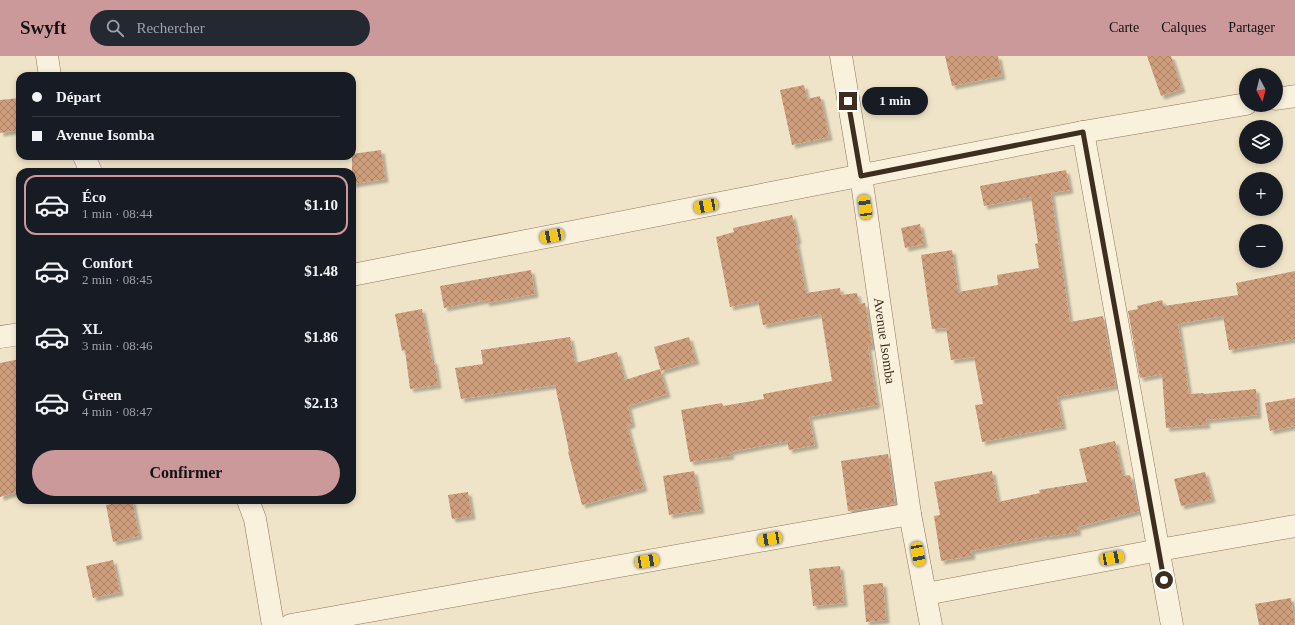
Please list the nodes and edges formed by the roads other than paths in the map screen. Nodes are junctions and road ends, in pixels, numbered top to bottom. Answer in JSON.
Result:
{"nodes":[{"id":1,"x":47,"y":56,"type":"edge"},
{"id":2,"x":841,"y":56,"type":"edge"},
{"id":3,"x":49,"y":72,"type":"edge"},
{"id":4,"x":1295,"y":96,"type":"edge"},
{"id":5,"x":1283,"y":98,"type":"edge"},
{"id":6,"x":1239,"y":105,"type":"edge"},
{"id":7,"x":1083,"y":132,"type":"junction"},
{"id":8,"x":861,"y":176,"type":"junction"},
{"id":9,"x":356,"y":275,"type":"edge"},
{"id":10,"x":16,"y":335,"type":"edge"},
{"id":11,"x":0,"y":337,"type":"edge"},
{"id":12,"x":249,"y":504,"type":"edge"},
{"id":13,"x":910,"y":514,"type":"junction"},
{"id":14,"x":1295,"y":526,"type":"edge"},
{"id":15,"x":1159,"y":550,"type":"junction"},
{"id":16,"x":926,"y":594,"type":"junction"},
{"id":17,"x":273,"y":625,"type":"edge"},
{"id":18,"x":291,"y":625,"type":"edge"},
{"id":19,"x":931,"y":625,"type":"edge"},
{"id":20,"x":1172,"y":625,"type":"edge"}],
"edges":[{"from":1,"to":3,"type":"street"},
{"from":2,"to":8,"type":"street","name":"Avenue Isomba"},
{"from":4,"to":5,"type":"street"},
{"from":6,"to":7,"type":"street"},
{"from":7,"to":8,"type":"street"},
{"from":7,"to":15,"type":"street"},
{"from":8,"to":9,"type":"street"},
{"from":8,"to":13,"type":"street","name":"Avenue Isomba"},
{"from":10,"to":11,"type":"street"},
{"from":12,"to":17,"type":"street"},
{"from":13,"to":16,"type":"street","name":"Avenue Isomba"},
{"from":13,"to":18,"type":"street"},
{"from":14,"to":15,"type":"street"},
{"from":15,"to":16,"type":"street"},
{"from":15,"to":20,"type":"street"},
{"from":16,"to":19,"type":"street","name":"Avenue Isomba"}]}
